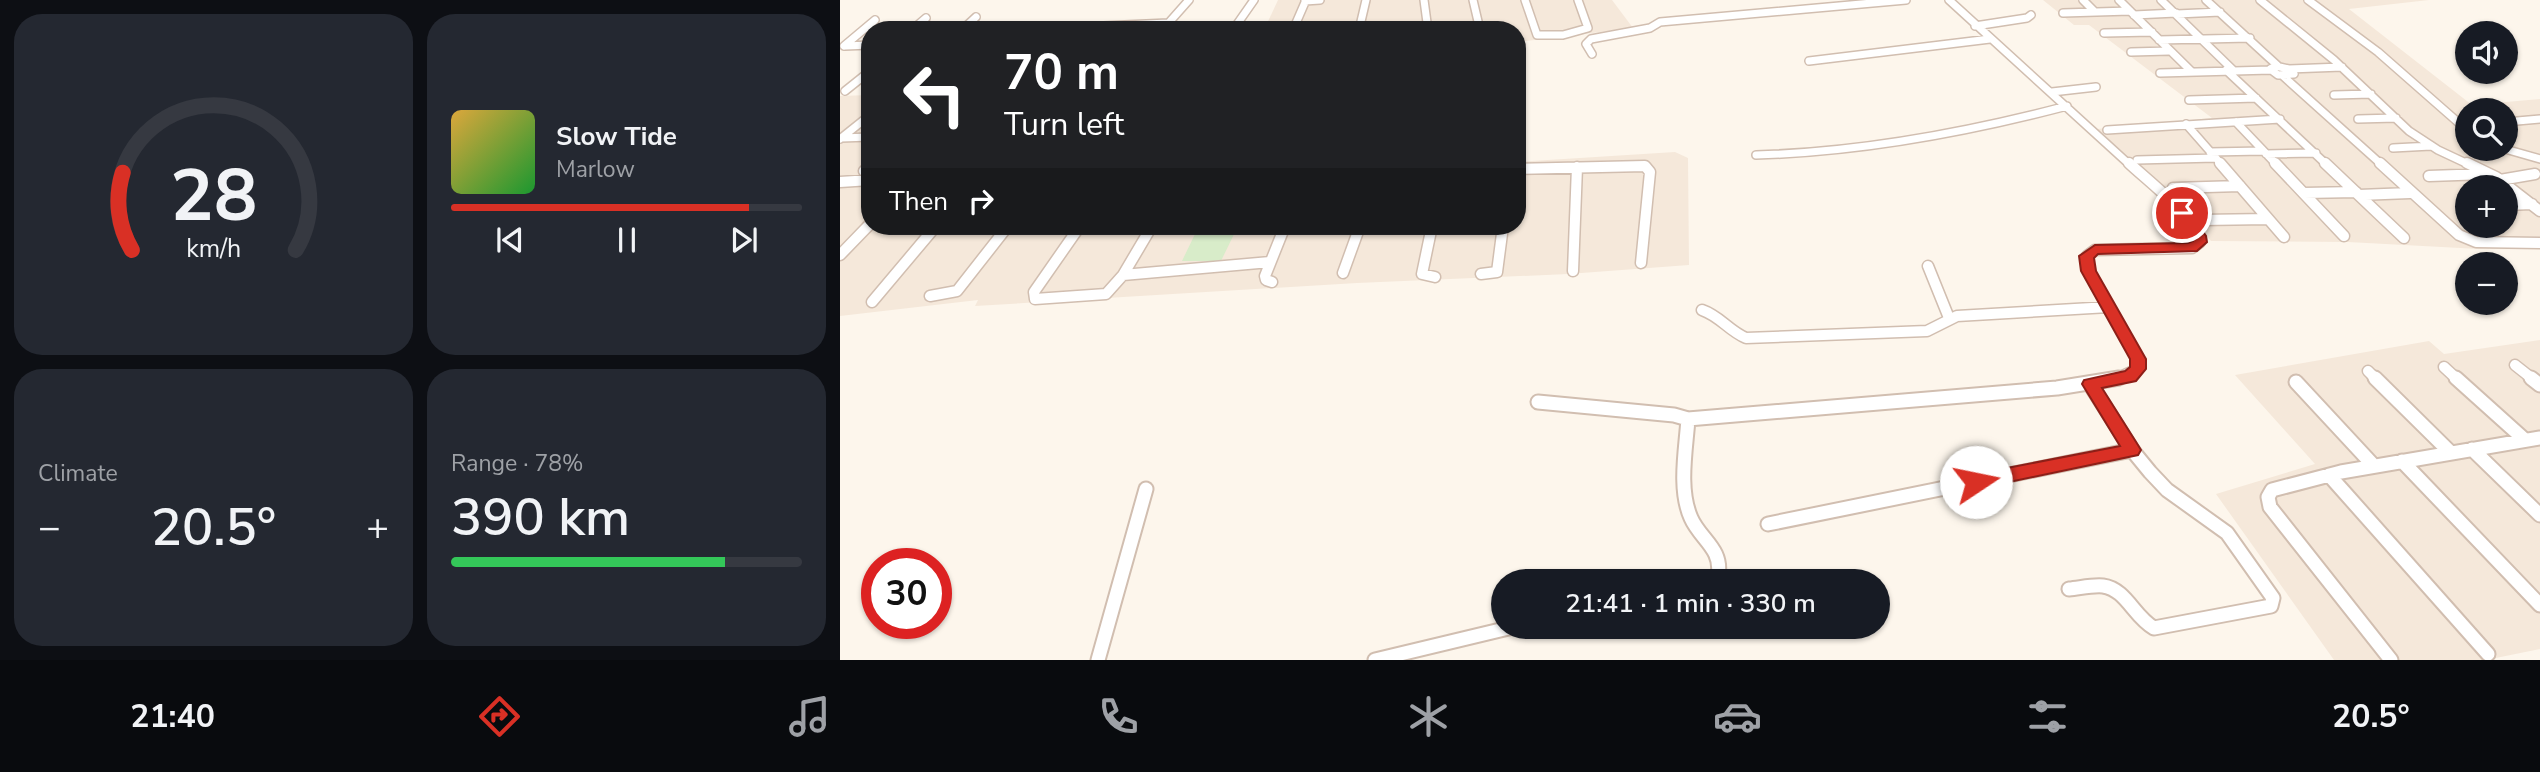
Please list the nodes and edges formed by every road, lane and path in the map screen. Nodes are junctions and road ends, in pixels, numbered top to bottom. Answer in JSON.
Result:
{"nodes":[{"id":1,"x":1189,"y":0,"type":"edge"},
{"id":2,"x":1254,"y":0,"type":"edge"},
{"id":3,"x":1320,"y":0,"type":"edge"},
{"id":4,"x":1366,"y":0,"type":"edge"},
{"id":5,"x":1424,"y":0,"type":"edge"},
{"id":6,"x":1473,"y":0,"type":"edge"},
{"id":7,"x":1525,"y":0,"type":"edge"},
{"id":8,"x":1578,"y":0,"type":"edge"},
{"id":9,"x":1906,"y":0,"type":"edge"},
{"id":10,"x":1950,"y":0,"type":"edge"},
{"id":11,"x":2083,"y":0,"type":"edge"},
{"id":12,"x":2119,"y":0,"type":"edge"},
{"id":13,"x":2161,"y":0,"type":"edge"},
{"id":14,"x":2206,"y":0,"type":"edge"},
{"id":15,"x":2260,"y":0,"type":"edge"},
{"id":16,"x":2308,"y":0,"type":"edge"},
{"id":17,"x":1305,"y":1,"type":"edge"},
{"id":18,"x":2095,"y":12,"type":"junction"},
{"id":19,"x":2220,"y":12,"type":"junction"},
{"id":20,"x":2063,"y":13,"type":"dead end"},
{"id":21,"x":2132,"y":13,"type":"junction"},
{"id":22,"x":2176,"y":14,"type":"junction"},
{"id":23,"x":2031,"y":15,"type":"dead end"},
{"id":24,"x":976,"y":17,"type":"dead end"},
{"id":25,"x":926,"y":18,"type":"dead end"},
{"id":26,"x":922,"y":21,"type":"edge"},
{"id":27,"x":972,"y":21,"type":"edge"},
{"id":28,"x":1170,"y":21,"type":"edge"},
{"id":29,"x":1239,"y":21,"type":"edge"},
{"id":30,"x":1297,"y":21,"type":"edge"},
{"id":31,"x":1361,"y":21,"type":"edge"},
{"id":32,"x":1427,"y":21,"type":"edge"},
{"id":33,"x":1478,"y":21,"type":"edge"},
{"id":34,"x":1975,"y":26,"type":"junction"},
{"id":35,"x":861,"y":32,"type":"edge"},
{"id":36,"x":2152,"y":32,"type":"junction"},
{"id":37,"x":2104,"y":33,"type":"dead end"},
{"id":38,"x":2250,"y":38,"type":"junction"},
{"id":39,"x":1990,"y":39,"type":"junction"},
{"id":40,"x":2202,"y":39,"type":"junction"},
{"id":41,"x":2159,"y":40,"type":"junction"},
{"id":42,"x":845,"y":46,"type":"edge"},
{"id":43,"x":2169,"y":51,"type":"junction"},
{"id":44,"x":2132,"y":52,"type":"dead end"},
{"id":45,"x":1592,"y":54,"type":"dead end"},
{"id":46,"x":840,"y":56,"type":"edge"},
{"id":47,"x":1810,"y":61,"type":"dead end"},
{"id":48,"x":2342,"y":67,"type":"junction"},
{"id":49,"x":2275,"y":68,"type":"junction"},
{"id":50,"x":2230,"y":70,"type":"junction"},
{"id":51,"x":2191,"y":71,"type":"junction"},
{"id":52,"x":2286,"y":72,"type":"junction"},
{"id":53,"x":2160,"y":73,"type":"dead end"},
{"id":54,"x":861,"y":78,"type":"edge"},
{"id":55,"x":2096,"y":87,"type":"dead end"},
{"id":56,"x":845,"y":91,"type":"dead end"},
{"id":57,"x":2052,"y":92,"type":"junction"},
{"id":58,"x":2371,"y":94,"type":"junction"},
{"id":59,"x":2334,"y":95,"type":"dead end"},
{"id":60,"x":2256,"y":98,"type":"junction"},
{"id":61,"x":2189,"y":100,"type":"dead end"},
{"id":62,"x":2067,"y":106,"type":"junction"},
{"id":63,"x":2396,"y":118,"type":"junction"},
{"id":64,"x":2280,"y":119,"type":"junction"},
{"id":65,"x":2358,"y":119,"type":"dead end"},
{"id":66,"x":2455,"y":120,"type":"edge"},
{"id":67,"x":2540,"y":120,"type":"edge"},
{"id":68,"x":2518,"y":121,"type":"edge"},
{"id":69,"x":861,"y":122,"type":"edge"},
{"id":70,"x":2236,"y":122,"type":"junction"},
{"id":71,"x":2186,"y":124,"type":"junction"},
{"id":72,"x":2107,"y":130,"type":"dead end"},
{"id":73,"x":861,"y":138,"type":"edge"},
{"id":74,"x":841,"y":139,"type":"edge"},
{"id":75,"x":2431,"y":146,"type":"junction"},
{"id":76,"x":2393,"y":148,"type":"dead end"},
{"id":77,"x":2265,"y":152,"type":"junction"},
{"id":78,"x":2316,"y":153,"type":"junction"},
{"id":79,"x":2518,"y":153,"type":"edge"},
{"id":80,"x":1756,"y":155,"type":"dead end"},
{"id":81,"x":2213,"y":155,"type":"junction"},
{"id":82,"x":2540,"y":159,"type":"edge"},
{"id":83,"x":2137,"y":160,"type":"dead end"},
{"id":84,"x":1577,"y":167,"type":"junction"},
{"id":85,"x":1526,"y":169,"type":"edge"},
{"id":86,"x":2490,"y":174,"type":"joint"},
{"id":87,"x":2535,"y":174,"type":"dead end"},
{"id":88,"x":2430,"y":176,"type":"dead end"},
{"id":89,"x":2518,"y":177,"type":"edge"},
{"id":90,"x":844,"y":182,"type":"edge"},
{"id":91,"x":2240,"y":186,"type":"junction"},
{"id":92,"x":840,"y":188,"type":"edge"},
{"id":93,"x":2173,"y":188,"type":"dead end"},
{"id":94,"x":2304,"y":193,"type":"junction"},
{"id":95,"x":2357,"y":193,"type":"junction"},
{"id":96,"x":2410,"y":193,"type":"junction"},
{"id":97,"x":2518,"y":194,"type":"edge"},
{"id":98,"x":2518,"y":206,"type":"edge"},
{"id":99,"x":2536,"y":207,"type":"edge"},
{"id":100,"x":2269,"y":219,"type":"junction"},
{"id":101,"x":2201,"y":220,"type":"dead end"},
{"id":102,"x":861,"y":233,"type":"edge"},
{"id":103,"x":928,"y":235,"type":"edge"},
{"id":104,"x":1001,"y":235,"type":"edge"},
{"id":105,"x":1074,"y":235,"type":"edge"},
{"id":106,"x":1147,"y":235,"type":"edge"},
{"id":107,"x":1281,"y":235,"type":"edge"},
{"id":108,"x":1357,"y":235,"type":"edge"},
{"id":109,"x":1430,"y":235,"type":"edge"},
{"id":110,"x":1502,"y":235,"type":"edge"},
{"id":111,"x":2344,"y":236,"type":"dead end"},
{"id":112,"x":2284,"y":237,"type":"dead end"},
{"id":113,"x":2404,"y":238,"type":"dead end"},
{"id":114,"x":2540,"y":243,"type":"edge"},
{"id":115,"x":840,"y":255,"type":"edge"},
{"id":116,"x":1269,"y":262,"type":"junction"},
{"id":117,"x":1641,"y":264,"type":"dead end"},
{"id":118,"x":1928,"y":266,"type":"dead end"},
{"id":119,"x":1573,"y":271,"type":"dead end"},
{"id":120,"x":1343,"y":274,"type":"dead end"},
{"id":121,"x":1480,"y":274,"type":"dead end"},
{"id":122,"x":1123,"y":275,"type":"junction"},
{"id":123,"x":1435,"y":277,"type":"dead end"},
{"id":124,"x":1272,"y":282,"type":"dead end"},
{"id":125,"x":930,"y":296,"type":"dead end"},
{"id":126,"x":872,"y":302,"type":"dead end"},
{"id":127,"x":2109,"y":307,"type":"junction"},
{"id":128,"x":1702,"y":310,"type":"dead end"},
{"id":129,"x":1949,"y":318,"type":"junction"},
{"id":130,"x":2515,"y":365,"type":"dead end"},
{"id":131,"x":2444,"y":367,"type":"dead end"},
{"id":132,"x":2368,"y":371,"type":"dead end"},
{"id":133,"x":2296,"y":382,"type":"dead end"},
{"id":134,"x":2090,"y":384,"type":"junction"},
{"id":135,"x":2540,"y":385,"type":"edge"},
{"id":136,"x":1538,"y":402,"type":"dead end"},
{"id":137,"x":1688,"y":419,"type":"junction"},
{"id":138,"x":2540,"y":438,"type":"edge"},
{"id":139,"x":2525,"y":440,"type":"junction"},
{"id":140,"x":2472,"y":449,"type":"junction"},
{"id":141,"x":2132,"y":450,"type":"junction"},
{"id":142,"x":2451,"y":453,"type":"junction"},
{"id":143,"x":2402,"y":461,"type":"junction"},
{"id":144,"x":2374,"y":466,"type":"junction"},
{"id":145,"x":2329,"y":475,"type":"junction"},
{"id":146,"x":1146,"y":489,"type":"dead end"},
{"id":147,"x":2540,"y":515,"type":"edge"},
{"id":148,"x":1768,"y":524,"type":"dead end"},
{"id":149,"x":1720,"y":569,"type":"edge"},
{"id":150,"x":2069,"y":589,"type":"dead end"},
{"id":151,"x":2540,"y":605,"type":"edge"},
{"id":152,"x":1491,"y":632,"type":"edge"},
{"id":153,"x":2488,"y":654,"type":"dead end"},
{"id":154,"x":1098,"y":660,"type":"edge"},
{"id":155,"x":1375,"y":660,"type":"edge"},
{"id":156,"x":2390,"y":660,"type":"edge"}],
"edges":[{"from":1,"to":28,"type":"street"},
{"from":2,"to":29,"type":"street"},
{"from":3,"to":17,"type":"street"},
{"from":4,"to":31,"type":"street"},
{"from":5,"to":32,"type":"street"},
{"from":6,"to":33,"type":"street"},
{"from":7,"to":8,"type":"street"},
{"from":9,"to":45,"type":"street"},
{"from":10,"to":34,"type":"street"},
{"from":11,"to":18,"type":"street"},
{"from":12,"to":21,"type":"street"},
{"from":13,"to":22,"type":"street"},
{"from":14,"to":19,"type":"street"},
{"from":15,"to":48,"type":"street"},
{"from":16,"to":66,"type":"street"},
{"from":17,"to":30,"type":"street"},
{"from":18,"to":20,"type":"street"},
{"from":18,"to":21,"type":"street"},
{"from":19,"to":22,"type":"street"},
{"from":19,"to":38,"type":"street"},
{"from":21,"to":22,"type":"street"},
{"from":21,"to":36,"type":"street"},
{"from":22,"to":40,"type":"street"},
{"from":23,"to":34,"type":"street"},
{"from":24,"to":27,"type":"street"},
{"from":25,"to":26,"type":"street"},
{"from":34,"to":39,"type":"street"},
{"from":35,"to":42,"type":"street"},
{"from":36,"to":37,"type":"street"},
{"from":36,"to":41,"type":"street"},
{"from":38,"to":40,"type":"street"},
{"from":38,"to":49,"type":"street"},
{"from":39,"to":47,"type":"street"},
{"from":39,"to":57,"type":"street"},
{"from":40,"to":41,"type":"street"},
{"from":40,"to":50,"type":"street"},
{"from":41,"to":43,"type":"street"},
{"from":42,"to":46,"type":"street"},
{"from":43,"to":44,"type":"street"},
{"from":43,"to":51,"type":"street"},
{"from":48,"to":52,"type":"street"},
{"from":48,"to":58,"type":"street"},
{"from":49,"to":50,"type":"street"},
{"from":49,"to":52,"type":"street"},
{"from":50,"to":51,"type":"street"},
{"from":50,"to":60,"type":"street"},
{"from":51,"to":53,"type":"street"},
{"from":52,"to":96,"type":"street"},
{"from":54,"to":56,"type":"street"},
{"from":55,"to":57,"type":"street"},
{"from":57,"to":62,"type":"street"},
{"from":58,"to":59,"type":"street"},
{"from":58,"to":63,"type":"street"},
{"from":60,"to":61,"type":"street"},
{"from":60,"to":64,"type":"street"},
{"from":62,"to":80,"type":"street"},
{"from":62,"to":127,"type":"street"},
{"from":63,"to":65,"type":"street"},
{"from":63,"to":75,"type":"street"},
{"from":64,"to":70,"type":"street"},
{"from":64,"to":78,"type":"street"},
{"from":67,"to":68,"type":"street"},
{"from":69,"to":74,"type":"street"},
{"from":70,"to":71,"type":"street"},
{"from":70,"to":77,"type":"street"},
{"from":71,"to":72,"type":"street"},
{"from":71,"to":81,"type":"street"},
{"from":73,"to":74,"type":"street"},
{"from":75,"to":76,"type":"street"},
{"from":75,"to":86,"type":"street"},
{"from":77,"to":78,"type":"street"},
{"from":77,"to":81,"type":"street"},
{"from":77,"to":94,"type":"street"},
{"from":78,"to":95,"type":"street"},
{"from":79,"to":82,"type":"street"},
{"from":81,"to":83,"type":"street"},
{"from":81,"to":91,"type":"street"},
{"from":84,"to":85,"type":"street"},
{"from":84,"to":117,"type":"street"},
{"from":84,"to":119,"type":"street"},
{"from":86,"to":88,"type":"street"},
{"from":87,"to":89,"type":"street"},
{"from":90,"to":92,"type":"street"},
{"from":91,"to":93,"type":"street"},
{"from":91,"to":100,"type":"street"},
{"from":94,"to":95,"type":"street"},
{"from":94,"to":111,"type":"street"},
{"from":95,"to":96,"type":"street"},
{"from":95,"to":113,"type":"street"},
{"from":96,"to":114,"type":"street"},
{"from":97,"to":99,"type":"street"},
{"from":98,"to":99,"type":"street"},
{"from":100,"to":101,"type":"street"},
{"from":100,"to":112,"type":"street"},
{"from":102,"to":115,"type":"street"},
{"from":103,"to":126,"type":"street"},
{"from":104,"to":125,"type":"street"},
{"from":105,"to":122,"type":"street"},
{"from":106,"to":122,"type":"street"},
{"from":107,"to":116,"type":"street"},
{"from":108,"to":120,"type":"street"},
{"from":109,"to":123,"type":"street"},
{"from":110,"to":121,"type":"street"},
{"from":116,"to":122,"type":"street"},
{"from":116,"to":124,"type":"street"},
{"from":118,"to":129,"type":"street"},
{"from":127,"to":129,"type":"street"},
{"from":127,"to":134,"type":"street"},
{"from":128,"to":129,"type":"street"},
{"from":130,"to":135,"type":"street"},
{"from":131,"to":139,"type":"street"},
{"from":132,"to":142,"type":"street"},
{"from":133,"to":144,"type":"street"},
{"from":134,"to":137,"type":"street"},
{"from":134,"to":141,"type":"street"},
{"from":136,"to":137,"type":"street"},
{"from":137,"to":149,"type":"street"},
{"from":138,"to":139,"type":"street"},
{"from":139,"to":140,"type":"street"},
{"from":140,"to":142,"type":"street"},
{"from":140,"to":147,"type":"street"},
{"from":141,"to":148,"type":"street"},
{"from":141,"to":150,"type":"street"},
{"from":142,"to":143,"type":"street"},
{"from":143,"to":144,"type":"street"},
{"from":143,"to":151,"type":"street"},
{"from":144,"to":145,"type":"street"},
{"from":145,"to":153,"type":"street"},
{"from":145,"to":156,"type":"street"},
{"from":146,"to":154,"type":"street"},
{"from":152,"to":155,"type":"street"}]}
